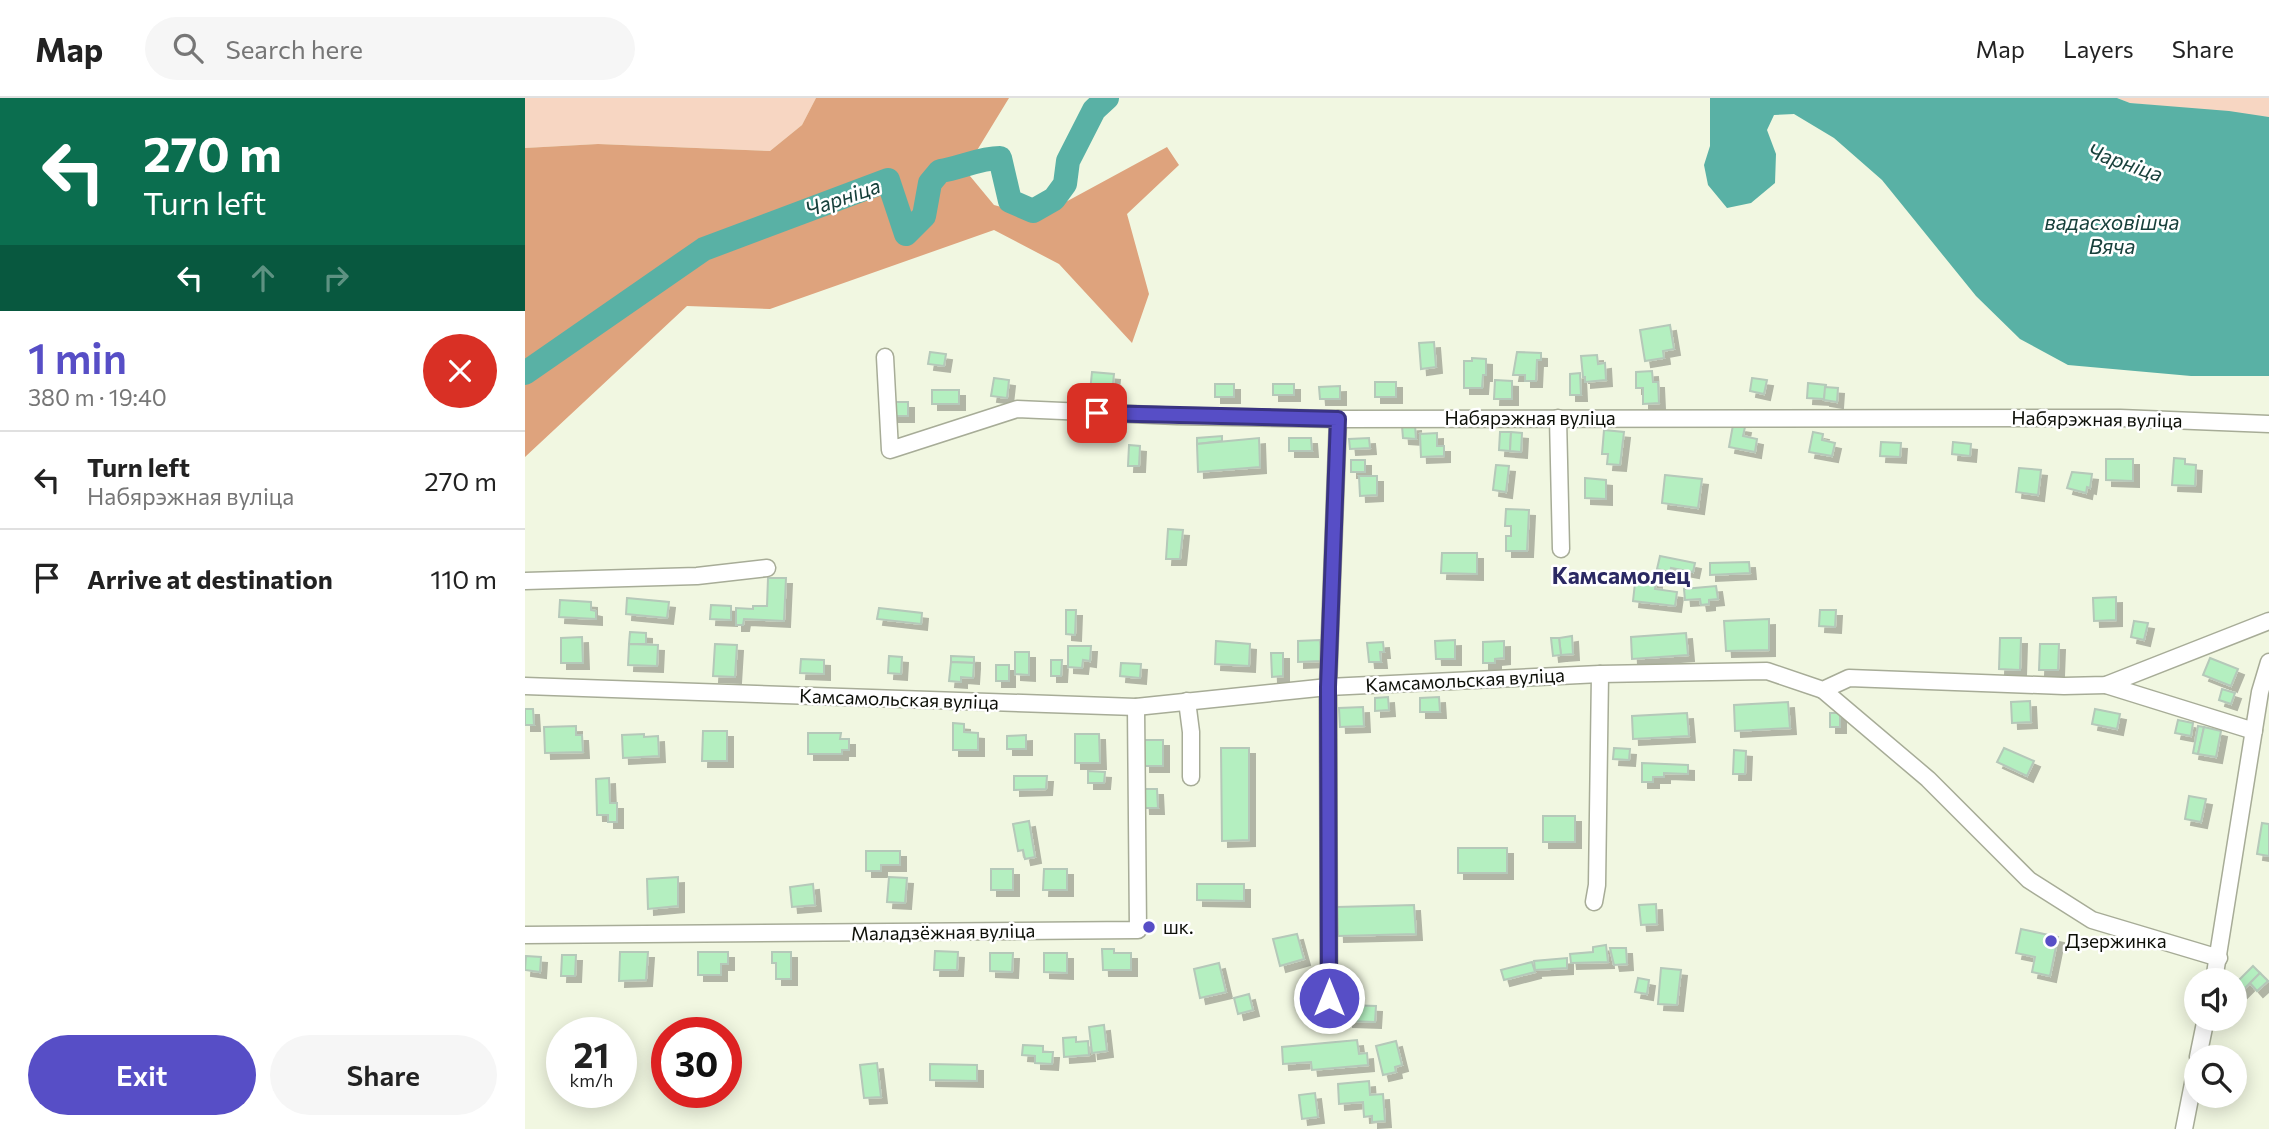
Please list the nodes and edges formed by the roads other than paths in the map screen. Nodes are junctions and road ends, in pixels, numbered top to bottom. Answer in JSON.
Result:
{"nodes":[{"id":1,"x":885,"y":356,"type":"dead end"},
{"id":2,"x":1558,"y":418,"type":"junction"},
{"id":3,"x":1338,"y":419,"type":"junction"},
{"id":4,"x":2269,"y":424,"type":"edge"},
{"id":5,"x":1561,"y":549,"type":"dead end"},
{"id":6,"x":767,"y":568,"type":"dead end"},
{"id":7,"x":525,"y":581,"type":"edge"},
{"id":8,"x":2269,"y":621,"type":"edge"},
{"id":9,"x":2269,"y":662,"type":"edge"},
{"id":10,"x":1600,"y":674,"type":"junction"},
{"id":11,"x":2106,"y":685,"type":"junction"},
{"id":12,"x":525,"y":686,"type":"edge"},
{"id":13,"x":1328,"y":687,"type":"junction"},
{"id":14,"x":1823,"y":690,"type":"junction"},
{"id":15,"x":1187,"y":701,"type":"junction"},
{"id":16,"x":1136,"y":706,"type":"junction"},
{"id":17,"x":2254,"y":731,"type":"junction"},
{"id":18,"x":1191,"y":778,"type":"dead end"},
{"id":19,"x":1594,"y":902,"type":"dead end"},
{"id":20,"x":525,"y":935,"type":"edge"},
{"id":21,"x":2219,"y":958,"type":"junction"},
{"id":22,"x":2217,"y":968,"type":"edge"},
{"id":23,"x":1329,"y":998,"type":"dead end"},
{"id":24,"x":2188,"y":1108,"type":"edge"},
{"id":25,"x":2184,"y":1129,"type":"edge"}],
"edges":[{"from":1,"to":3,"type":"street","name":"Набярэжная вуліца"},
{"from":2,"to":3,"type":"street","name":"Набярэжная вуліца"},
{"from":2,"to":4,"type":"street","name":"Набярэжная вуліца"},
{"from":2,"to":5,"type":"street"},
{"from":3,"to":13,"type":"street"},
{"from":6,"to":7,"type":"street"},
{"from":8,"to":11,"type":"street"},
{"from":9,"to":17,"type":"street"},
{"from":10,"to":13,"type":"street","name":"Камсамольская вуліца"},
{"from":10,"to":14,"type":"street","name":"Камсамольская вуліца"},
{"from":10,"to":19,"type":"street"},
{"from":11,"to":14,"type":"street"},
{"from":11,"to":17,"type":"street"},
{"from":12,"to":16,"type":"street","name":"Камсамольская вуліца"},
{"from":13,"to":15,"type":"street","name":"Камсамольская вуліца"},
{"from":13,"to":23,"type":"street"},
{"from":14,"to":21,"type":"street"},
{"from":15,"to":16,"type":"street","name":"Камсамольская вуліца"},
{"from":15,"to":18,"type":"street"},
{"from":16,"to":20,"type":"street","name":"Маладзёжная вуліца"},
{"from":17,"to":21,"type":"street"},
{"from":21,"to":22,"type":"street"},
{"from":24,"to":25,"type":"street"}]}
